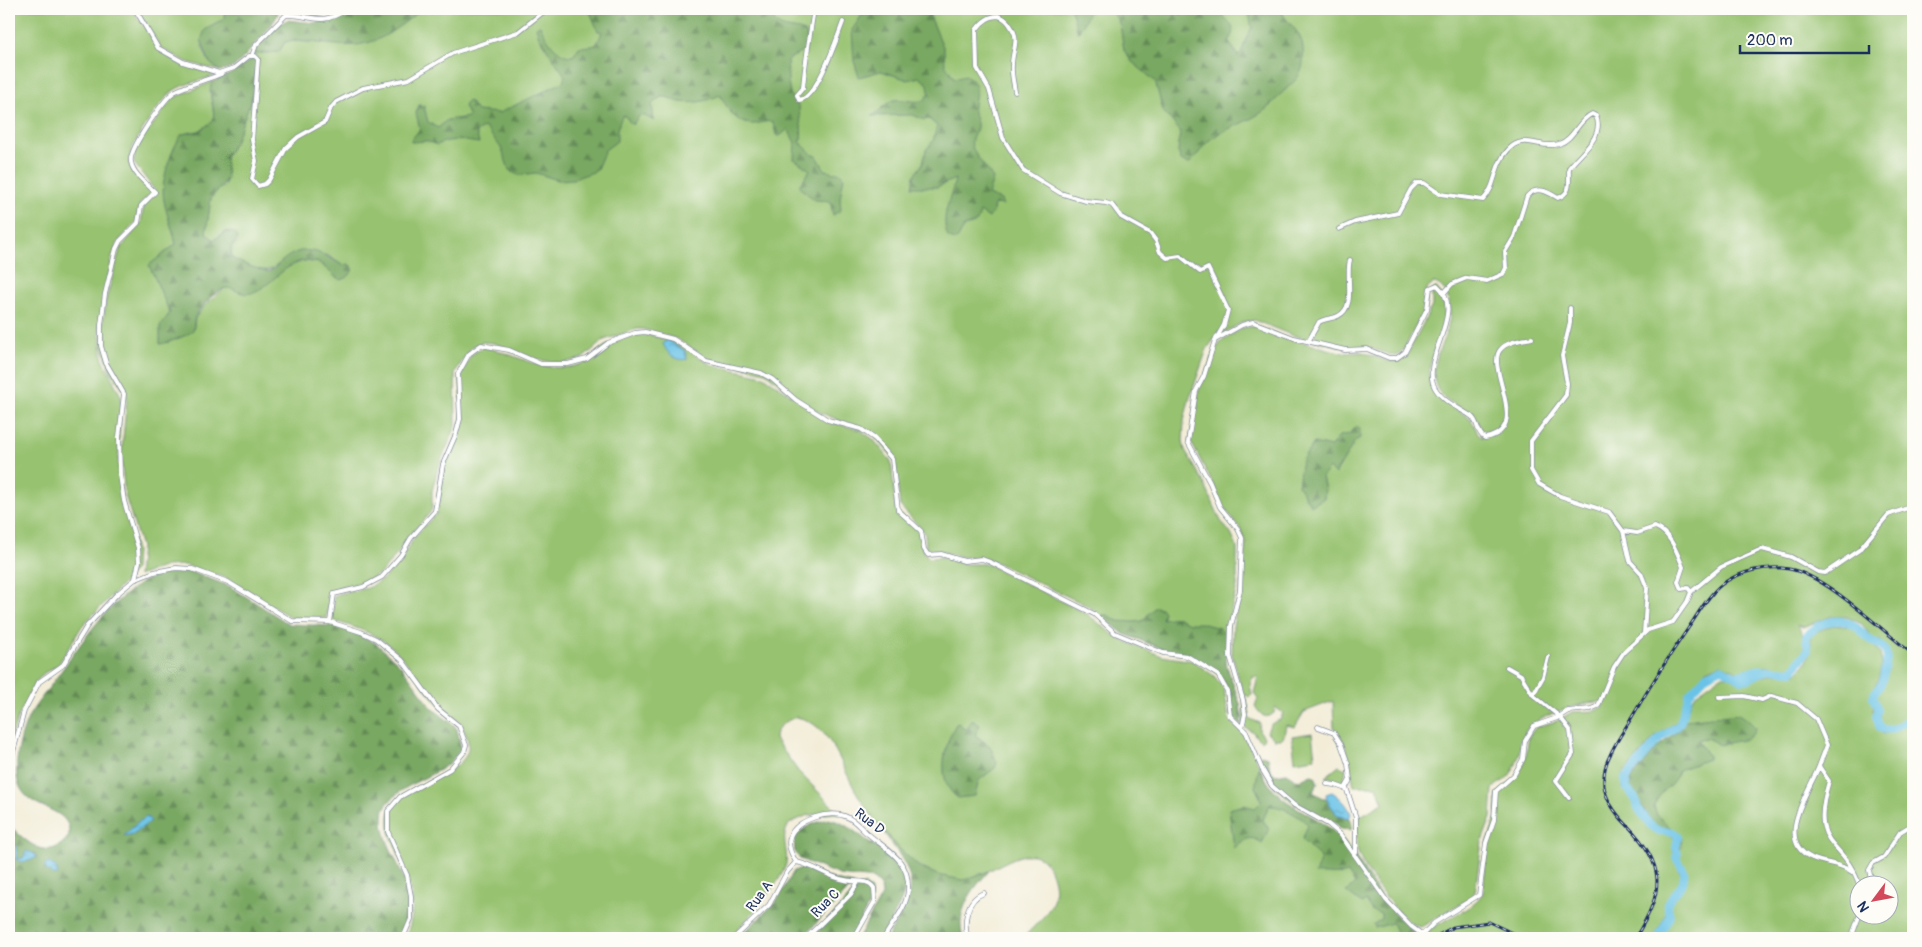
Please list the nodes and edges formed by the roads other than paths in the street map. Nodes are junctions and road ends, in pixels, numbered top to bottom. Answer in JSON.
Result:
{"nodes":[{"id":1,"x":135,"y":9,"type":"edge"},
{"id":2,"x":347,"y":9,"type":"edge"},
{"id":3,"x":547,"y":9,"type":"edge"},
{"id":4,"x":814,"y":9,"type":"edge"},
{"id":5,"x":843,"y":22,"type":"dead end"},
{"id":6,"x":252,"y":56,"type":"junction"},
{"id":7,"x":227,"y":72,"type":"junction"},
{"id":8,"x":1015,"y":92,"type":"dead end"},
{"id":9,"x":1339,"y":229,"type":"dead end"},
{"id":10,"x":1350,"y":260,"type":"dead end"},
{"id":11,"x":1443,"y":294,"type":"junction"},
{"id":12,"x":1570,"y":308,"type":"dead end"},
{"id":13,"x":1532,"y":338,"type":"dead end"},
{"id":14,"x":1215,"y":340,"type":"junction"},
{"id":15,"x":1309,"y":340,"type":"junction"},
{"id":16,"x":1913,"y":506,"type":"edge"},
{"id":17,"x":1623,"y":531,"type":"junction"},
{"id":18,"x":134,"y":580,"type":"junction"},
{"id":19,"x":1691,"y":592,"type":"junction"},
{"id":20,"x":330,"y":622,"type":"junction"},
{"id":21,"x":1644,"y":633,"type":"junction"},
{"id":22,"x":1548,"y":658,"type":"dead end"},
{"id":23,"x":1507,"y":667,"type":"dead end"},
{"id":24,"x":1533,"y":695,"type":"junction"},
{"id":25,"x":1719,"y":697,"type":"dead end"},
{"id":26,"x":1560,"y":717,"type":"junction"},
{"id":27,"x":1318,"y":727,"type":"dead end"},
{"id":28,"x":1242,"y":728,"type":"junction"},
{"id":29,"x":1819,"y":766,"type":"junction"},
{"id":30,"x":9,"y":767,"type":"edge"},
{"id":31,"x":1326,"y":784,"type":"dead end"},
{"id":32,"x":1346,"y":789,"type":"junction"},
{"id":33,"x":1568,"y":798,"type":"dead end"},
{"id":34,"x":1913,"y":824,"type":"edge"},
{"id":35,"x":1357,"y":857,"type":"junction"},
{"id":36,"x":796,"y":862,"type":"junction"},
{"id":37,"x":1855,"y":874,"type":"joint"},
{"id":38,"x":1870,"y":874,"type":"edge"},
{"id":39,"x":858,"y":882,"type":"junction"},
{"id":40,"x":984,"y":893,"type":"dead end"},
{"id":41,"x":1856,"y":924,"type":"edge"},
{"id":42,"x":1422,"y":935,"type":"junction"},
{"id":43,"x":403,"y":938,"type":"edge"},
{"id":44,"x":734,"y":938,"type":"edge"},
{"id":45,"x":806,"y":938,"type":"edge"},
{"id":46,"x":854,"y":938,"type":"edge"},
{"id":47,"x":884,"y":938,"type":"edge"},
{"id":48,"x":968,"y":938,"type":"edge"},
{"id":49,"x":1427,"y":938,"type":"edge"},
{"id":50,"x":1851,"y":938,"type":"edge"}],
"edges":[{"from":1,"to":7,"type":"street"},
{"from":2,"to":6,"type":"street"},
{"from":3,"to":6,"type":"street"},
{"from":4,"to":5,"type":"street"},
{"from":6,"to":7,"type":"street"},
{"from":7,"to":18,"type":"street"},
{"from":8,"to":14,"type":"street"},
{"from":9,"to":11,"type":"street"},
{"from":10,"to":15,"type":"street"},
{"from":11,"to":13,"type":"street"},
{"from":11,"to":15,"type":"street"},
{"from":12,"to":17,"type":"street"},
{"from":14,"to":15,"type":"street"},
{"from":14,"to":28,"type":"street"},
{"from":16,"to":19,"type":"street"},
{"from":17,"to":19,"type":"street"},
{"from":17,"to":21,"type":"street"},
{"from":18,"to":20,"type":"street"},
{"from":18,"to":30,"type":"street"},
{"from":19,"to":21,"type":"street"},
{"from":20,"to":28,"type":"street"},
{"from":20,"to":43,"type":"street"},
{"from":21,"to":26,"type":"street"},
{"from":22,"to":24,"type":"street"},
{"from":23,"to":24,"type":"street"},
{"from":24,"to":26,"type":"street"},
{"from":25,"to":29,"type":"street"},
{"from":26,"to":33,"type":"street"},
{"from":26,"to":42,"type":"street"},
{"from":27,"to":32,"type":"street"},
{"from":28,"to":35,"type":"street"},
{"from":29,"to":37,"type":"street"},
{"from":29,"to":37,"type":"street"},
{"from":31,"to":32,"type":"street"},
{"from":32,"to":35,"type":"street"},
{"from":34,"to":38,"type":"street"},
{"from":35,"to":42,"type":"street"},
{"from":36,"to":39,"type":"street"},
{"from":36,"to":44,"type":"street","name":"Rua A"},
{"from":36,"to":47,"type":"street","name":"Rua D"},
{"from":39,"to":45,"type":"street","name":"Rua C"},
{"from":39,"to":46,"type":"street"},
{"from":40,"to":48,"type":"street"},
{"from":41,"to":50,"type":"street"},
{"from":42,"to":49,"type":"street"}]}
